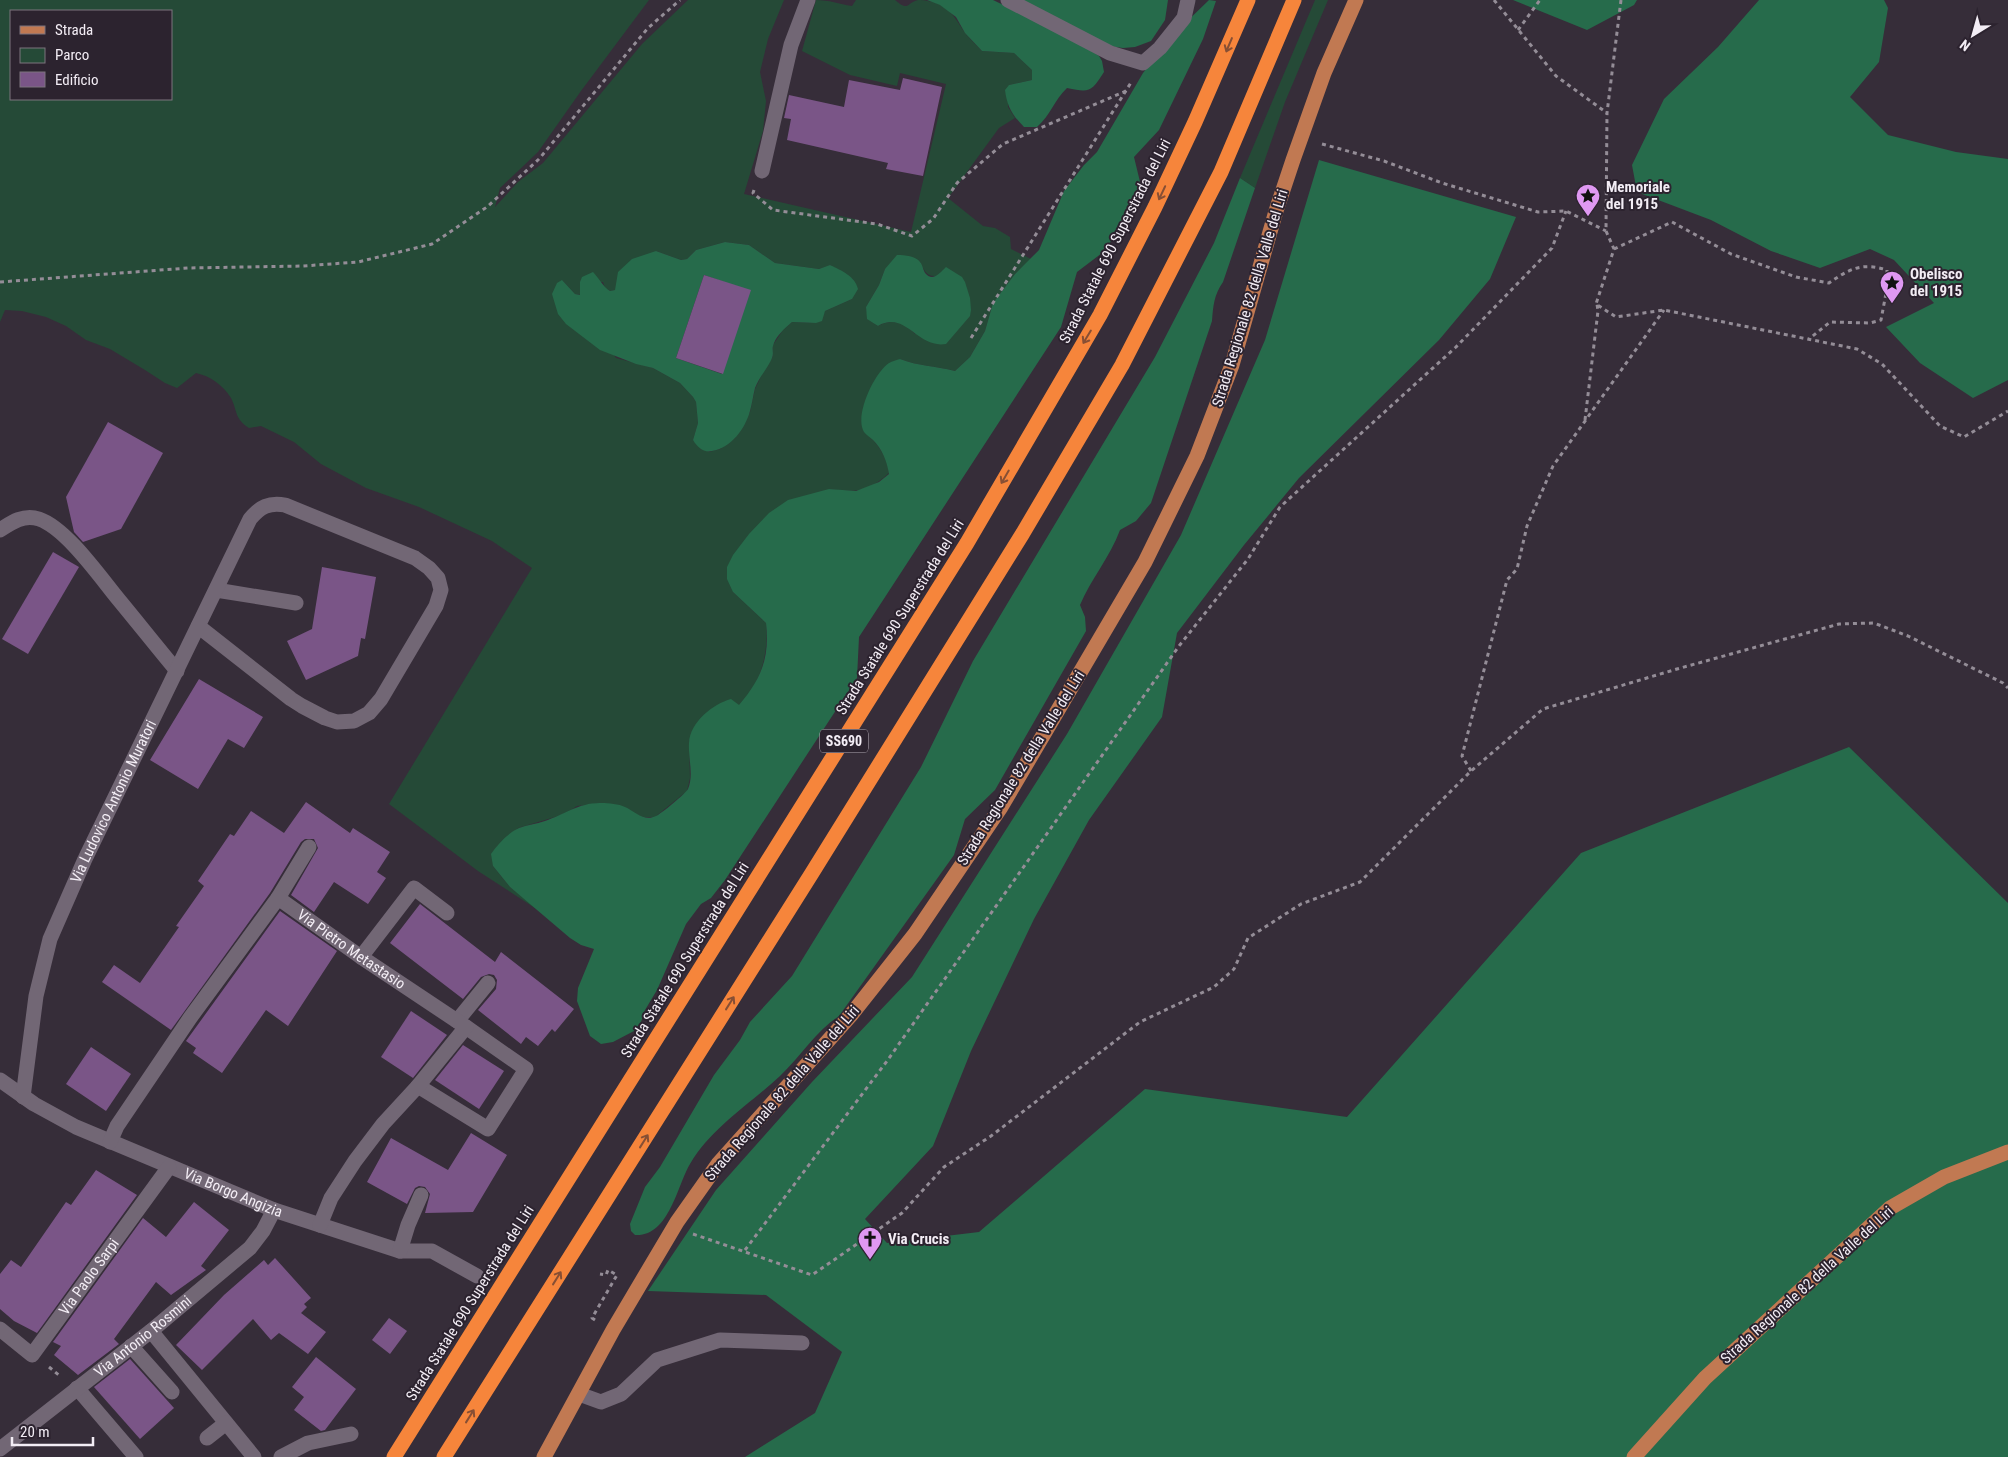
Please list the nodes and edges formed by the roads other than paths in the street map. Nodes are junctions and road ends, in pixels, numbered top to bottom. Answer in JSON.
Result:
{"nodes":[{"id":1,"x":808,"y":0,"type":"edge"},
{"id":2,"x":1008,"y":0,"type":"edge"},
{"id":3,"x":1188,"y":0,"type":"edge"},
{"id":4,"x":1248,"y":0,"type":"edge"},
{"id":5,"x":1294,"y":0,"type":"edge"},
{"id":6,"x":1356,"y":0,"type":"edge"},
{"id":7,"x":762,"y":171,"type":"road end"},
{"id":8,"x":0,"y":530,"type":"edge"},
{"id":9,"x":216,"y":590,"type":"junction"},
{"id":10,"x":296,"y":603,"type":"dead end"},
{"id":11,"x":198,"y":626,"type":"junction"},
{"id":12,"x":177,"y":671,"type":"junction"},
{"id":13,"x":309,"y":847,"type":"dead end"},
{"id":14,"x":278,"y":898,"type":"junction"},
{"id":15,"x":447,"y":913,"type":"dead end"},
{"id":16,"x":361,"y":957,"type":"junction"},
{"id":17,"x":488,"y":983,"type":"dead end"},
{"id":18,"x":461,"y":1024,"type":"junction"},
{"id":19,"x":0,"y":1080,"type":"edge"},
{"id":20,"x":418,"y":1086,"type":"junction"},
{"id":21,"x":23,"y":1096,"type":"junction"},
{"id":22,"x":110,"y":1142,"type":"junction"},
{"id":23,"x":2008,"y":1152,"type":"edge"},
{"id":24,"x":170,"y":1166,"type":"junction"},
{"id":25,"x":421,"y":1195,"type":"dead end"},
{"id":26,"x":274,"y":1210,"type":"junction"},
{"id":27,"x":320,"y":1225,"type":"junction"},
{"id":28,"x":400,"y":1251,"type":"junction"},
{"id":29,"x":477,"y":1276,"type":"dead end"},
{"id":30,"x":0,"y":1329,"type":"edge"},
{"id":31,"x":151,"y":1331,"type":"junction"},
{"id":32,"x":802,"y":1343,"type":"dead end"},
{"id":33,"x":131,"y":1346,"type":"junction"},
{"id":34,"x":77,"y":1388,"type":"junction"},
{"id":35,"x":172,"y":1392,"type":"dead end"},
{"id":36,"x":579,"y":1394,"type":"junction"},
{"id":37,"x":226,"y":1423,"type":"junction"},
{"id":38,"x":351,"y":1434,"type":"dead end"},
{"id":39,"x":207,"y":1438,"type":"dead end"},
{"id":40,"x":0,"y":1449,"type":"edge"},
{"id":41,"x":136,"y":1457,"type":"edge"},
{"id":42,"x":254,"y":1457,"type":"edge"},
{"id":43,"x":281,"y":1457,"type":"edge"},
{"id":44,"x":394,"y":1457,"type":"edge"},
{"id":45,"x":444,"y":1457,"type":"edge"},
{"id":46,"x":544,"y":1457,"type":"edge"},
{"id":47,"x":1634,"y":1457,"type":"edge"}],
"edges":[{"from":1,"to":7,"type":"street"},
{"from":2,"to":3,"type":"street"},
{"from":4,"to":44,"type":"highway","name":"Strada Statale 690 Superstrada del Liri","number":"SS690","one_way":true},
{"from":45,"to":5,"type":"highway","number":"SS690","one_way":true},
{"from":6,"to":36,"type":"main road","name":"Strada Regionale 82 della Valle del Liri"},
{"from":8,"to":12,"type":"street"},
{"from":9,"to":10,"type":"street"},
{"from":9,"to":11,"type":"street","name":"Via Ludovico Antonio Muratori"},
{"from":9,"to":11,"type":"street","name":"Via Ludovico Antonio Muratori"},
{"from":11,"to":12,"type":"street","name":"Via Ludovico Antonio Muratori"},
{"from":12,"to":21,"type":"street","name":"Via Ludovico Antonio Muratori"},
{"from":13,"to":14,"type":"street"},
{"from":14,"to":16,"type":"street","name":"Via Pietro Metastasio"},
{"from":14,"to":22,"type":"street"},
{"from":15,"to":16,"type":"street"},
{"from":16,"to":18,"type":"street","name":"Via Pietro Metastasio"},
{"from":17,"to":18,"type":"street"},
{"from":18,"to":20,"type":"street"},
{"from":18,"to":20,"type":"street","name":"Via Pietro Metastasio"},
{"from":19,"to":21,"type":"street","name":"Via Borgo Angizia"},
{"from":20,"to":27,"type":"street"},
{"from":21,"to":22,"type":"street","name":"Via Borgo Angizia"},
{"from":22,"to":24,"type":"street","name":"Via Borgo Angizia"},
{"from":23,"to":47,"type":"main road","name":"Strada Regionale 82 della Valle del Liri"},
{"from":24,"to":26,"type":"street","name":"Via Borgo Angizia"},
{"from":24,"to":30,"type":"street","name":"Via Paolo Sarpi"},
{"from":25,"to":28,"type":"street"},
{"from":26,"to":27,"type":"street","name":"Via Borgo Angizia"},
{"from":26,"to":31,"type":"street","name":"Via Antonio Rosmini"},
{"from":27,"to":28,"type":"street","name":"Via Borgo Angizia"},
{"from":28,"to":29,"type":"street","name":"Via Borgo Angizia"},
{"from":31,"to":33,"type":"street","name":"Via Antonio Rosmini"},
{"from":31,"to":37,"type":"street"},
{"from":32,"to":36,"type":"street"},
{"from":33,"to":34,"type":"street","name":"Via Antonio Rosmini"},
{"from":33,"to":35,"type":"street"},
{"from":34,"to":40,"type":"street","name":"Via Antonio Rosmini"},
{"from":34,"to":41,"type":"street"},
{"from":36,"to":46,"type":"main road","name":"Strada Regionale 82 della Valle del Liri"},
{"from":37,"to":39,"type":"street"},
{"from":37,"to":42,"type":"street"},
{"from":38,"to":43,"type":"street"}]}
